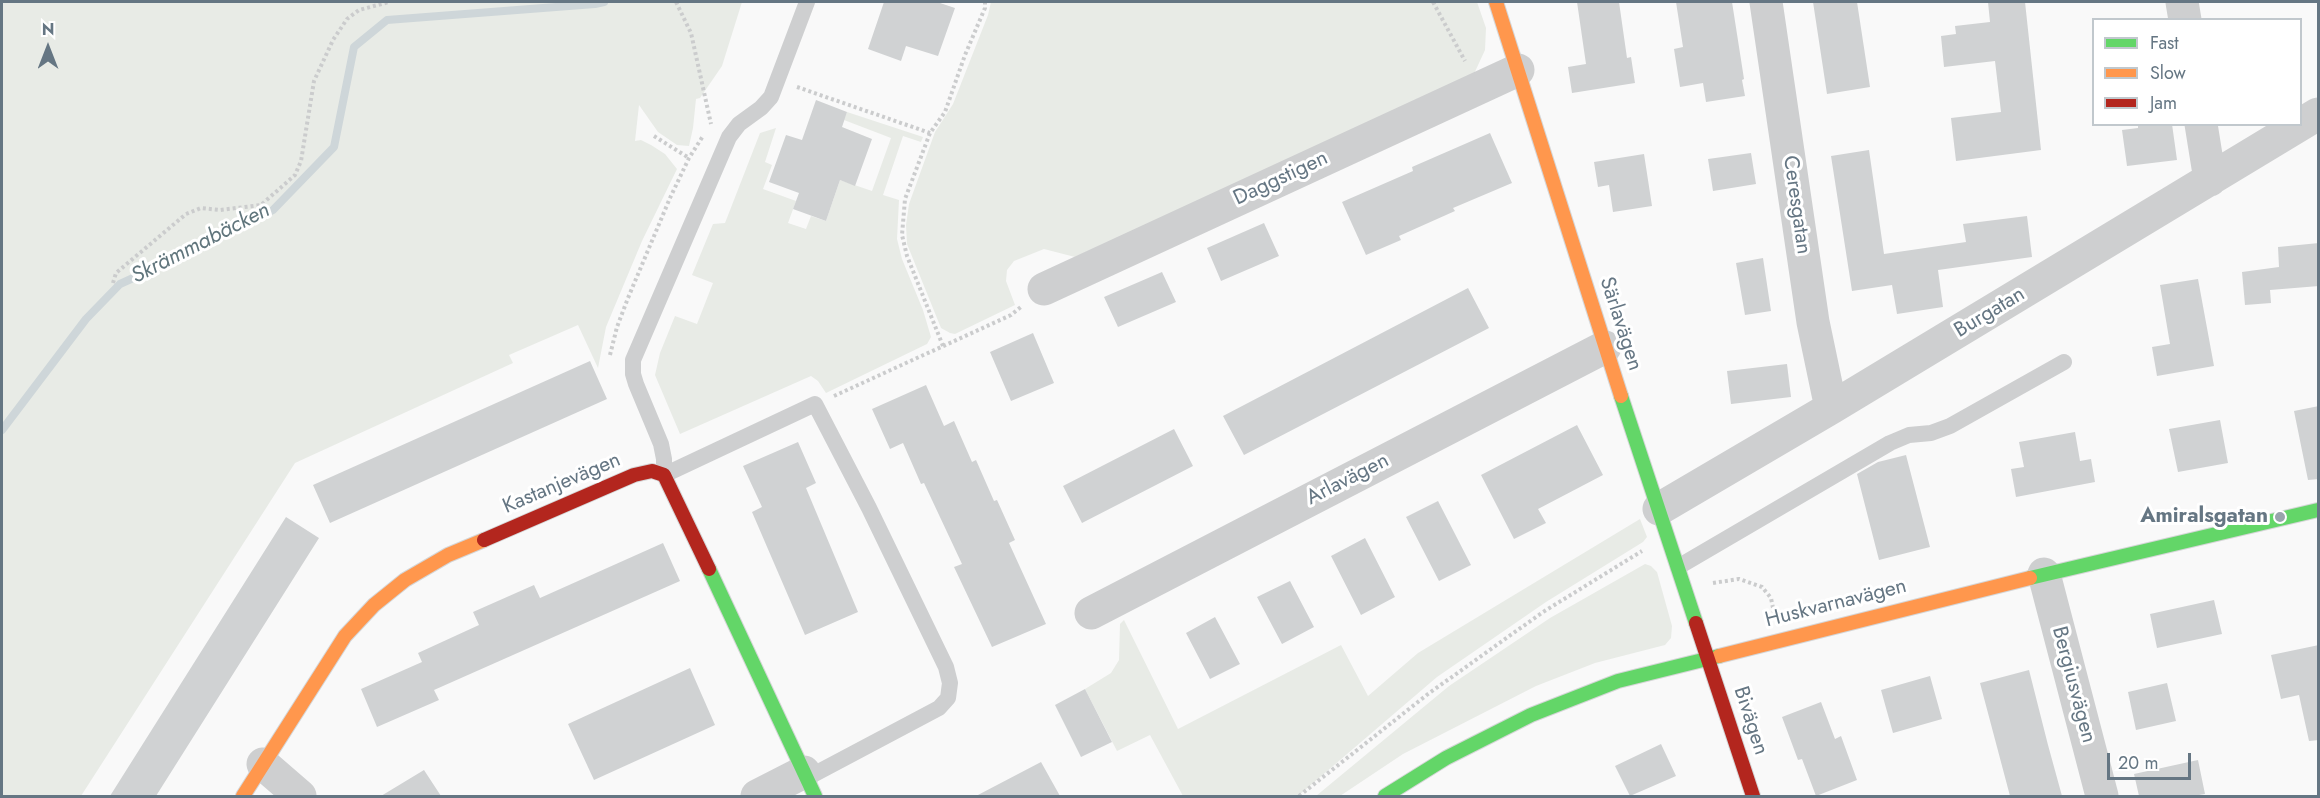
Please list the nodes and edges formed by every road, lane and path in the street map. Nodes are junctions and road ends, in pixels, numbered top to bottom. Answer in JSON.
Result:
{"nodes":[{"id":1,"x":389,"y":2,"type":"edge"},
{"id":2,"x":676,"y":2,"type":"edge"},
{"id":3,"x":807,"y":2,"type":"edge"},
{"id":4,"x":985,"y":2,"type":"edge"},
{"id":5,"x":1433,"y":2,"type":"edge"},
{"id":6,"x":1496,"y":2,"type":"edge"},
{"id":7,"x":1766,"y":2,"type":"edge"},
{"id":8,"x":2182,"y":2,"type":"edge"},
{"id":9,"x":2185,"y":18,"type":"edge"},
{"id":10,"x":1518,"y":70,"type":"junction"},
{"id":11,"x":777,"y":80,"type":"junction"},
{"id":12,"x":1479,"y":88,"type":"junction"},
{"id":13,"x":2319,"y":114,"type":"edge"},
{"id":14,"x":711,"y":123,"type":"dead end"},
{"id":15,"x":2302,"y":124,"type":"edge"},
{"id":16,"x":2201,"y":126,"type":"edge"},
{"id":17,"x":2299,"y":126,"type":"edge"},
{"id":18,"x":930,"y":133,"type":"junction"},
{"id":19,"x":654,"y":136,"type":"dead end"},
{"id":20,"x":689,"y":158,"type":"dead end"},
{"id":21,"x":2210,"y":180,"type":"junction"},
{"id":22,"x":113,"y":283,"type":"dead end"},
{"id":23,"x":1044,"y":289,"type":"joint"},
{"id":24,"x":943,"y":346,"type":"junction"},
{"id":25,"x":1605,"y":347,"type":"junction"},
{"id":26,"x":2064,"y":362,"type":"dead end"},
{"id":27,"x":815,"y":404,"type":"junction"},
{"id":28,"x":1831,"y":408,"type":"junction"},
{"id":29,"x":664,"y":475,"type":"junction"},
{"id":30,"x":2319,"y":510,"type":"edge"},
{"id":31,"x":1663,"y":523,"type":"junction"},
{"id":32,"x":1678,"y":567,"type":"junction"},
{"id":33,"x":2044,"y":574,"type":"junction"},
{"id":34,"x":1091,"y":613,"type":"dead end"},
{"id":35,"x":1708,"y":658,"type":"junction"},
{"id":36,"x":264,"y":764,"type":"junction"},
{"id":37,"x":809,"y":782,"type":"edge"},
{"id":38,"x":243,"y":796,"type":"edge"},
{"id":39,"x":300,"y":796,"type":"edge"},
{"id":40,"x":757,"y":796,"type":"edge"},
{"id":41,"x":1299,"y":796,"type":"edge"},
{"id":42,"x":1385,"y":796,"type":"edge"},
{"id":43,"x":1753,"y":796,"type":"edge"},
{"id":44,"x":2102,"y":796,"type":"edge"}],
"edges":[{"from":1,"to":22,"type":"path"},
{"from":2,"to":14,"type":"path"},
{"from":3,"to":11,"type":"lane"},
{"from":4,"to":18,"type":"path"},
{"from":5,"to":12,"type":"path"},
{"from":6,"to":10,"type":"street","name":"Särlavägen"},
{"from":7,"to":28,"type":"street","name":"Ceresgatan"},
{"from":8,"to":9,"type":"street"},
{"from":10,"to":12,"type":"street","name":"Daggstigen"},
{"from":10,"to":25,"type":"street","name":"Särlavägen"},
{"from":11,"to":18,"type":"path"},
{"from":11,"to":29,"type":"lane"},
{"from":12,"to":23,"type":"street","name":"Daggstigen"},
{"from":13,"to":15,"type":"street","name":"Burgatan"},
{"from":16,"to":21,"type":"street"},
{"from":17,"to":21,"type":"street","name":"Burgatan"},
{"from":18,"to":24,"type":"path"},
{"from":19,"to":20,"type":"path"},
{"from":21,"to":28,"type":"street","name":"Burgatan"},
{"from":23,"to":24,"type":"path"},
{"from":24,"to":27,"type":"path"},
{"from":25,"to":31,"type":"street","name":"Särlavägen"},
{"from":25,"to":34,"type":"street","name":"Arlavägen"},
{"from":26,"to":32,"type":"lane"},
{"from":27,"to":29,"type":"lane"},
{"from":27,"to":37,"type":"lane"},
{"from":28,"to":31,"type":"street","name":"Burgatan"},
{"from":29,"to":36,"type":"street","name":"Kastanjevägen"},
{"from":29,"to":37,"type":"street"},
{"from":30,"to":33,"type":"street","name":"Huskvarnavägen"},
{"from":31,"to":32,"type":"street","name":"Särlavägen"},
{"from":31,"to":41,"type":"path"},
{"from":32,"to":35,"type":"street","name":"Särlavägen"},
{"from":33,"to":35,"type":"street","name":"Huskvarnavägen"},
{"from":33,"to":44,"type":"street","name":"Bergiusvägen"},
{"from":35,"to":42,"type":"street","name":"Huskvarnavägen"},
{"from":35,"to":43,"type":"street","name":"Bivägen"},
{"from":36,"to":38,"type":"street","name":"Kastanjevägen"},
{"from":36,"to":39,"type":"street"},
{"from":37,"to":40,"type":"street"}]}
